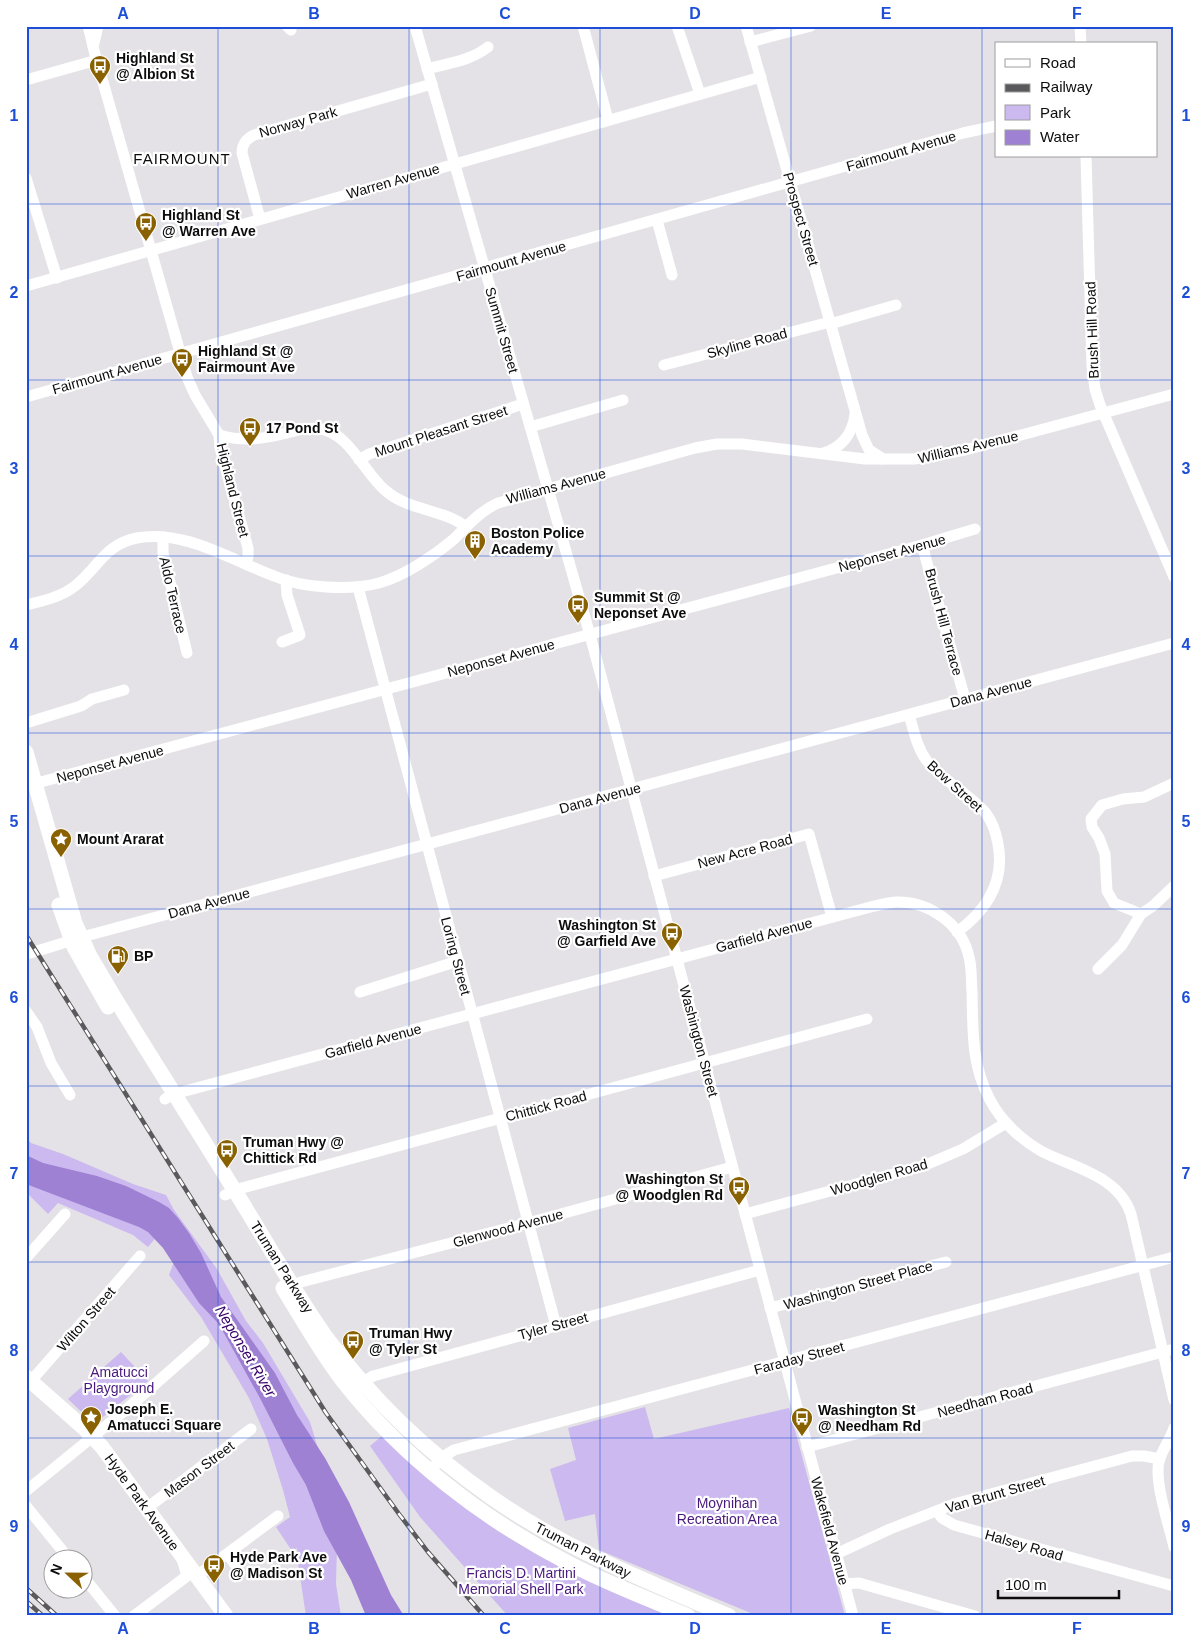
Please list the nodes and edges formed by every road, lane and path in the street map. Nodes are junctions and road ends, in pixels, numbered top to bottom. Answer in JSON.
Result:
{"nodes":[{"id":1,"x":88,"y":26,"type":"edge"},
{"id":2,"x":98,"y":26,"type":"edge"},
{"id":3,"x":415,"y":26,"type":"edge"},
{"id":4,"x":582,"y":26,"type":"edge"},
{"id":5,"x":678,"y":26,"type":"edge"},
{"id":6,"x":746,"y":26,"type":"edge"},
{"id":7,"x":811,"y":26,"type":"edge"},
{"id":8,"x":1080,"y":26,"type":"edge"},
{"id":9,"x":750,"y":42,"type":"junction"},
{"id":10,"x":1081,"y":42,"type":"edge"},
{"id":11,"x":94,"y":47,"type":"junction"},
{"id":12,"x":488,"y":47,"type":"dead end"},
{"id":13,"x":97,"y":60,"type":"junction"},
{"id":14,"x":428,"y":69,"type":"junction"},
{"id":15,"x":761,"y":77,"type":"junction"},
{"id":16,"x":26,"y":80,"type":"edge"},
{"id":17,"x":432,"y":84,"type":"junction"},
{"id":18,"x":700,"y":94,"type":"junction"},
{"id":19,"x":608,"y":120,"type":"junction"},
{"id":20,"x":995,"y":126,"type":"edge"},
{"id":21,"x":1086,"y":158,"type":"edge"},
{"id":22,"x":455,"y":164,"type":"junction"},
{"id":23,"x":26,"y":178,"type":"edge"},
{"id":24,"x":790,"y":183,"type":"junction"},
{"id":25,"x":260,"y":220,"type":"junction"},
{"id":26,"x":657,"y":220,"type":"junction"},
{"id":27,"x":151,"y":251,"type":"junction"},
{"id":28,"x":484,"y":268,"type":"junction"},
{"id":29,"x":672,"y":275,"type":"dead end"},
{"id":30,"x":57,"y":278,"type":"junction"},
{"id":31,"x":26,"y":286,"type":"edge"},
{"id":32,"x":896,"y":304,"type":"dead end"},
{"id":33,"x":830,"y":323,"type":"junction"},
{"id":34,"x":180,"y":354,"type":"junction"},
{"id":35,"x":664,"y":365,"type":"dead end"},
{"id":36,"x":1174,"y":394,"type":"edge"},
{"id":37,"x":26,"y":397,"type":"edge"},
{"id":38,"x":624,"y":400,"type":"dead end"},
{"id":39,"x":523,"y":404,"type":"junction"},
{"id":40,"x":855,"y":413,"type":"junction"},
{"id":41,"x":1103,"y":413,"type":"junction"},
{"id":42,"x":530,"y":427,"type":"junction"},
{"id":43,"x":220,"y":435,"type":"junction"},
{"id":44,"x":819,"y":454,"type":"junction"},
{"id":45,"x":359,"y":460,"type":"junction"},
{"id":46,"x":884,"y":460,"type":"junction"},
{"id":47,"x":548,"y":489,"type":"junction"},
{"id":48,"x":466,"y":527,"type":"junction"},
{"id":49,"x":976,"y":529,"type":"dead end"},
{"id":50,"x":163,"y":537,"type":"junction"},
{"id":51,"x":922,"y":545,"type":"junction"},
{"id":52,"x":246,"y":564,"type":"junction"},
{"id":53,"x":1174,"y":577,"type":"edge"},
{"id":54,"x":286,"y":580,"type":"junction"},
{"id":55,"x":358,"y":587,"type":"junction"},
{"id":56,"x":26,"y":605,"type":"edge"},
{"id":57,"x":590,"y":634,"type":"junction"},
{"id":58,"x":282,"y":642,"type":"dead end"},
{"id":59,"x":1174,"y":643,"type":"edge"},
{"id":60,"x":187,"y":653,"type":"dead end"},
{"id":61,"x":124,"y":690,"type":"dead end"},
{"id":62,"x":384,"y":690,"type":"junction"},
{"id":63,"x":965,"y":699,"type":"junction"},
{"id":64,"x":909,"y":715,"type":"junction"},
{"id":65,"x":26,"y":723,"type":"edge"},
{"id":66,"x":26,"y":752,"type":"edge"},
{"id":67,"x":1174,"y":783,"type":"edge"},
{"id":68,"x":29,"y":786,"type":"edge"},
{"id":69,"x":632,"y":790,"type":"junction"},
{"id":70,"x":426,"y":844,"type":"junction"},
{"id":71,"x":654,"y":876,"type":"junction"},
{"id":72,"x":1174,"y":886,"type":"edge"},
{"id":73,"x":1141,"y":914,"type":"junction"},
{"id":74,"x":832,"y":917,"type":"junction"},
{"id":75,"x":957,"y":932,"type":"junction"},
{"id":76,"x":76,"y":939,"type":"junction"},
{"id":77,"x":26,"y":954,"type":"edge"},
{"id":78,"x":677,"y":959,"type":"junction"},
{"id":79,"x":458,"y":961,"type":"junction"},
{"id":80,"x":1098,"y":969,"type":"dead end"},
{"id":81,"x":360,"y":992,"type":"dead end"},
{"id":82,"x":26,"y":1011,"type":"edge"},
{"id":83,"x":472,"y":1014,"type":"junction"},
{"id":84,"x":867,"y":1019,"type":"dead end"},
{"id":85,"x":705,"y":1064,"type":"junction"},
{"id":86,"x":70,"y":1095,"type":"dead end"},
{"id":87,"x":170,"y":1096,"type":"junction"},
{"id":88,"x":500,"y":1119,"type":"junction"},
{"id":89,"x":1006,"y":1123,"type":"junction"},
{"id":90,"x":732,"y":1167,"type":"junction"},
{"id":91,"x":230,"y":1192,"type":"junction"},
{"id":92,"x":65,"y":1214,"type":"dead end"},
{"id":93,"x":745,"y":1214,"type":"junction"},
{"id":94,"x":528,"y":1223,"type":"junction"},
{"id":95,"x":140,"y":1256,"type":"dead end"},
{"id":96,"x":1174,"y":1257,"type":"edge"},
{"id":97,"x":26,"y":1258,"type":"edge"},
{"id":98,"x":946,"y":1262,"type":"dead end"},
{"id":99,"x":1143,"y":1266,"type":"junction"},
{"id":100,"x":760,"y":1270,"type":"junction"},
{"id":101,"x":288,"y":1288,"type":"junction"},
{"id":102,"x":770,"y":1308,"type":"junction"},
{"id":103,"x":556,"y":1326,"type":"junction"},
{"id":104,"x":204,"y":1342,"type":"dead end"},
{"id":105,"x":1168,"y":1351,"type":"edge"},
{"id":106,"x":784,"y":1362,"type":"junction"},
{"id":107,"x":29,"y":1379,"type":"edge"},
{"id":108,"x":357,"y":1386,"type":"junction"},
{"id":109,"x":1174,"y":1400,"type":"edge"},
{"id":110,"x":1174,"y":1428,"type":"edge"},
{"id":111,"x":251,"y":1430,"type":"dead end"},
{"id":112,"x":92,"y":1437,"type":"junction"},
{"id":113,"x":807,"y":1447,"type":"junction"},
{"id":114,"x":442,"y":1459,"type":"junction"},
{"id":115,"x":1160,"y":1459,"type":"junction"},
{"id":116,"x":430,"y":1470,"type":"junction"},
{"id":117,"x":26,"y":1491,"type":"edge"},
{"id":118,"x":26,"y":1506,"type":"edge"},
{"id":119,"x":147,"y":1508,"type":"junction"},
{"id":120,"x":937,"y":1511,"type":"junction"},
{"id":121,"x":278,"y":1516,"type":"dead end"},
{"id":122,"x":1174,"y":1547,"type":"edge"},
{"id":123,"x":62,"y":1550,"type":"edge"},
{"id":124,"x":228,"y":1554,"type":"junction"},
{"id":125,"x":836,"y":1554,"type":"junction"},
{"id":126,"x":180,"y":1555,"type":"junction"},
{"id":127,"x":240,"y":1572,"type":"dead end"},
{"id":128,"x":197,"y":1576,"type":"junction"},
{"id":129,"x":844,"y":1584,"type":"junction"},
{"id":130,"x":1174,"y":1586,"type":"edge"},
{"id":131,"x":92,"y":1587,"type":"edge"},
{"id":132,"x":115,"y":1616,"type":"edge"},
{"id":133,"x":134,"y":1616,"type":"edge"},
{"id":134,"x":226,"y":1616,"type":"edge"},
{"id":135,"x":688,"y":1616,"type":"edge"},
{"id":136,"x":729,"y":1616,"type":"edge"},
{"id":137,"x":853,"y":1616,"type":"edge"},
{"id":138,"x":975,"y":1616,"type":"edge"}],
"edges":[{"from":1,"to":11,"type":"street","name":"Highland Street"},
{"from":2,"to":11,"type":"street","name":"Highland Street"},
{"from":3,"to":14,"type":"street","name":"Summit Street"},
{"from":4,"to":19,"type":"street"},
{"from":5,"to":18,"type":"street"},
{"from":6,"to":9,"type":"street","name":"Prospect Street"},
{"from":7,"to":9,"type":"street"},
{"from":8,"to":10,"type":"street"},
{"from":9,"to":15,"type":"street","name":"Prospect Street"},
{"from":11,"to":13,"type":"street","name":"Highland Street"},
{"from":12,"to":14,"type":"street"},
{"from":13,"to":16,"type":"street"},
{"from":13,"to":27,"type":"street","name":"Highland Street"},
{"from":14,"to":17,"type":"street","name":"Summit Street"},
{"from":15,"to":18,"type":"street","name":"Warren Avenue"},
{"from":15,"to":24,"type":"street","name":"Prospect Street"},
{"from":17,"to":22,"type":"street","name":"Summit Street"},
{"from":17,"to":25,"type":"street","name":"Norway Park"},
{"from":18,"to":19,"type":"street","name":"Warren Avenue"},
{"from":19,"to":22,"type":"street","name":"Warren Avenue"},
{"from":20,"to":24,"type":"street","name":"Fairmount Avenue"},
{"from":21,"to":41,"type":"street","name":"Brush Hill Road"},
{"from":22,"to":25,"type":"street","name":"Warren Avenue"},
{"from":22,"to":28,"type":"street","name":"Summit Street"},
{"from":23,"to":30,"type":"street"},
{"from":24,"to":26,"type":"street","name":"Fairmount Avenue"},
{"from":24,"to":33,"type":"street","name":"Prospect Street"},
{"from":25,"to":27,"type":"street","name":"Warren Avenue"},
{"from":26,"to":28,"type":"street","name":"Fairmount Avenue"},
{"from":26,"to":29,"type":"street"},
{"from":27,"to":30,"type":"street","name":"Warren Avenue"},
{"from":27,"to":34,"type":"street","name":"Highland Street"},
{"from":28,"to":34,"type":"street","name":"Fairmount Avenue"},
{"from":28,"to":39,"type":"street","name":"Summit Street"},
{"from":30,"to":31,"type":"street","name":"Warren Avenue"},
{"from":32,"to":33,"type":"street","name":"Skyline Road"},
{"from":33,"to":35,"type":"street","name":"Skyline Road"},
{"from":33,"to":40,"type":"street","name":"Prospect Street"},
{"from":34,"to":37,"type":"street","name":"Fairmount Avenue"},
{"from":34,"to":43,"type":"street","name":"Highland Street"},
{"from":36,"to":41,"type":"street","name":"Williams Avenue"},
{"from":38,"to":42,"type":"street"},
{"from":39,"to":42,"type":"street","name":"Summit Street"},
{"from":39,"to":45,"type":"street","name":"Mount Pleasant Street"},
{"from":40,"to":44,"type":"street"},
{"from":40,"to":46,"type":"street","name":"Prospect Street"},
{"from":41,"to":46,"type":"street","name":"Williams Avenue"},
{"from":41,"to":53,"type":"street","name":"Brush Hill Road"},
{"from":42,"to":47,"type":"street","name":"Summit Street"},
{"from":43,"to":45,"type":"street"},
{"from":43,"to":52,"type":"street","name":"Highland Street"},
{"from":44,"to":46,"type":"street","name":"Williams Avenue"},
{"from":44,"to":47,"type":"street","name":"Williams Avenue"},
{"from":45,"to":48,"type":"street"},
{"from":47,"to":48,"type":"street","name":"Williams Avenue"},
{"from":47,"to":57,"type":"street","name":"Summit Street"},
{"from":48,"to":55,"type":"street","name":"Williams Avenue"},
{"from":49,"to":51,"type":"street","name":"Neponset Avenue"},
{"from":50,"to":52,"type":"street","name":"Williams Avenue"},
{"from":50,"to":56,"type":"street","name":"Williams Avenue"},
{"from":50,"to":60,"type":"street","name":"Aldo Terrace"},
{"from":51,"to":57,"type":"street","name":"Neponset Avenue"},
{"from":51,"to":63,"type":"street","name":"Brush Hill Terrace"},
{"from":52,"to":54,"type":"street","name":"Williams Avenue"},
{"from":54,"to":55,"type":"street","name":"Williams Avenue"},
{"from":54,"to":58,"type":"street"},
{"from":55,"to":62,"type":"street","name":"Loring Street"},
{"from":57,"to":62,"type":"street","name":"Neponset Avenue"},
{"from":57,"to":69,"type":"street","name":"Washington Street"},
{"from":59,"to":63,"type":"street","name":"Dana Avenue"},
{"from":61,"to":65,"type":"street"},
{"from":62,"to":68,"type":"street","name":"Neponset Avenue"},
{"from":62,"to":70,"type":"street","name":"Loring Street"},
{"from":63,"to":64,"type":"street","name":"Dana Avenue"},
{"from":64,"to":69,"type":"street","name":"Dana Avenue"},
{"from":64,"to":75,"type":"street","name":"Bow Street"},
{"from":66,"to":68,"type":"main road","name":"Truman Parkway"},
{"from":67,"to":73,"type":"street"},
{"from":68,"to":76,"type":"main road","name":"Truman Parkway"},
{"from":69,"to":70,"type":"street","name":"Dana Avenue"},
{"from":69,"to":71,"type":"street","name":"Washington Street"},
{"from":70,"to":76,"type":"street","name":"Dana Avenue"},
{"from":70,"to":79,"type":"street","name":"Loring Street"},
{"from":71,"to":74,"type":"street","name":"New Acre Road"},
{"from":71,"to":78,"type":"street","name":"Washington Street"},
{"from":72,"to":73,"type":"street"},
{"from":73,"to":80,"type":"street"},
{"from":74,"to":75,"type":"street","name":"Garfield Avenue"},
{"from":74,"to":78,"type":"street","name":"Garfield Avenue"},
{"from":75,"to":89,"type":"street","name":"Garfield Avenue"},
{"from":76,"to":77,"type":"street","name":"Dana Avenue"},
{"from":76,"to":87,"type":"main road","name":"Truman Parkway"},
{"from":78,"to":83,"type":"street","name":"Garfield Avenue"},
{"from":78,"to":85,"type":"street","name":"Washington Street"},
{"from":79,"to":81,"type":"street"},
{"from":79,"to":83,"type":"street","name":"Loring Street"},
{"from":82,"to":86,"type":"street"},
{"from":83,"to":87,"type":"street","name":"Garfield Avenue"},
{"from":83,"to":88,"type":"street","name":"Loring Street"},
{"from":84,"to":85,"type":"street","name":"Chittick Road"},
{"from":85,"to":88,"type":"street","name":"Chittick Road"},
{"from":85,"to":90,"type":"street","name":"Washington Street"},
{"from":87,"to":91,"type":"main road","name":"Truman Parkway"},
{"from":88,"to":91,"type":"street","name":"Chittick Road"},
{"from":88,"to":94,"type":"street","name":"Loring Street"},
{"from":89,"to":93,"type":"street","name":"Woodglen Road"},
{"from":89,"to":99,"type":"street","name":"Garfield Avenue"},
{"from":90,"to":93,"type":"street","name":"Washington Street"},
{"from":90,"to":94,"type":"street","name":"Glenwood Avenue"},
{"from":91,"to":101,"type":"main road","name":"Truman Parkway"},
{"from":92,"to":97,"type":"street"},
{"from":93,"to":100,"type":"street","name":"Washington Street"},
{"from":94,"to":101,"type":"street","name":"Glenwood Avenue"},
{"from":94,"to":103,"type":"street","name":"Loring Street"},
{"from":95,"to":107,"type":"street","name":"Wilton Street"},
{"from":96,"to":99,"type":"street","name":"Faraday Street"},
{"from":98,"to":102,"type":"street","name":"Washington Street Place"},
{"from":99,"to":105,"type":"street","name":"Garfield Avenue"},
{"from":99,"to":106,"type":"street","name":"Faraday Street"},
{"from":100,"to":102,"type":"street","name":"Washington Street"},
{"from":100,"to":103,"type":"street","name":"Tyler Street"},
{"from":101,"to":108,"type":"main road","name":"Truman Parkway"},
{"from":102,"to":106,"type":"street","name":"Washington Street"},
{"from":103,"to":108,"type":"street","name":"Tyler Street"},
{"from":104,"to":112,"type":"street"},
{"from":105,"to":109,"type":"street","name":"Garfield Avenue"},
{"from":105,"to":113,"type":"street","name":"Needham Road"},
{"from":106,"to":113,"type":"street","name":"Washington Street"},
{"from":106,"to":114,"type":"street","name":"Faraday Street"},
{"from":107,"to":112,"type":"main road","name":"Hyde Park Avenue"},
{"from":108,"to":114,"type":"main road","name":"Truman Parkway"},
{"from":108,"to":116,"type":"main road","name":"Truman Parkway"},
{"from":110,"to":115,"type":"street"},
{"from":111,"to":119,"type":"street","name":"Mason Street"},
{"from":112,"to":117,"type":"street"},
{"from":112,"to":119,"type":"main road","name":"Hyde Park Avenue"},
{"from":113,"to":125,"type":"street","name":"Wakefield Avenue"},
{"from":114,"to":116,"type":"street","name":"Faraday Street"},
{"from":114,"to":136,"type":"main road","name":"Truman Parkway"},
{"from":115,"to":120,"type":"street","name":"Van Brunt Street"},
{"from":115,"to":122,"type":"street"},
{"from":116,"to":135,"type":"main road","name":"Truman Parkway"},
{"from":118,"to":123,"type":"street"},
{"from":119,"to":126,"type":"main road","name":"Hyde Park Avenue"},
{"from":120,"to":125,"type":"street","name":"Van Brunt Street"},
{"from":120,"to":130,"type":"street","name":"Halsey Road"},
{"from":121,"to":124,"type":"street"},
{"from":124,"to":127,"type":"street"},
{"from":124,"to":128,"type":"street"},
{"from":125,"to":129,"type":"street","name":"Wakefield Avenue"},
{"from":126,"to":128,"type":"main road","name":"Hyde Park Avenue"},
{"from":126,"to":133,"type":"street"},
{"from":128,"to":134,"type":"main road","name":"Hyde Park Avenue"},
{"from":129,"to":137,"type":"street","name":"Wakefield Avenue"},
{"from":129,"to":138,"type":"street"},
{"from":131,"to":132,"type":"street"}]}
